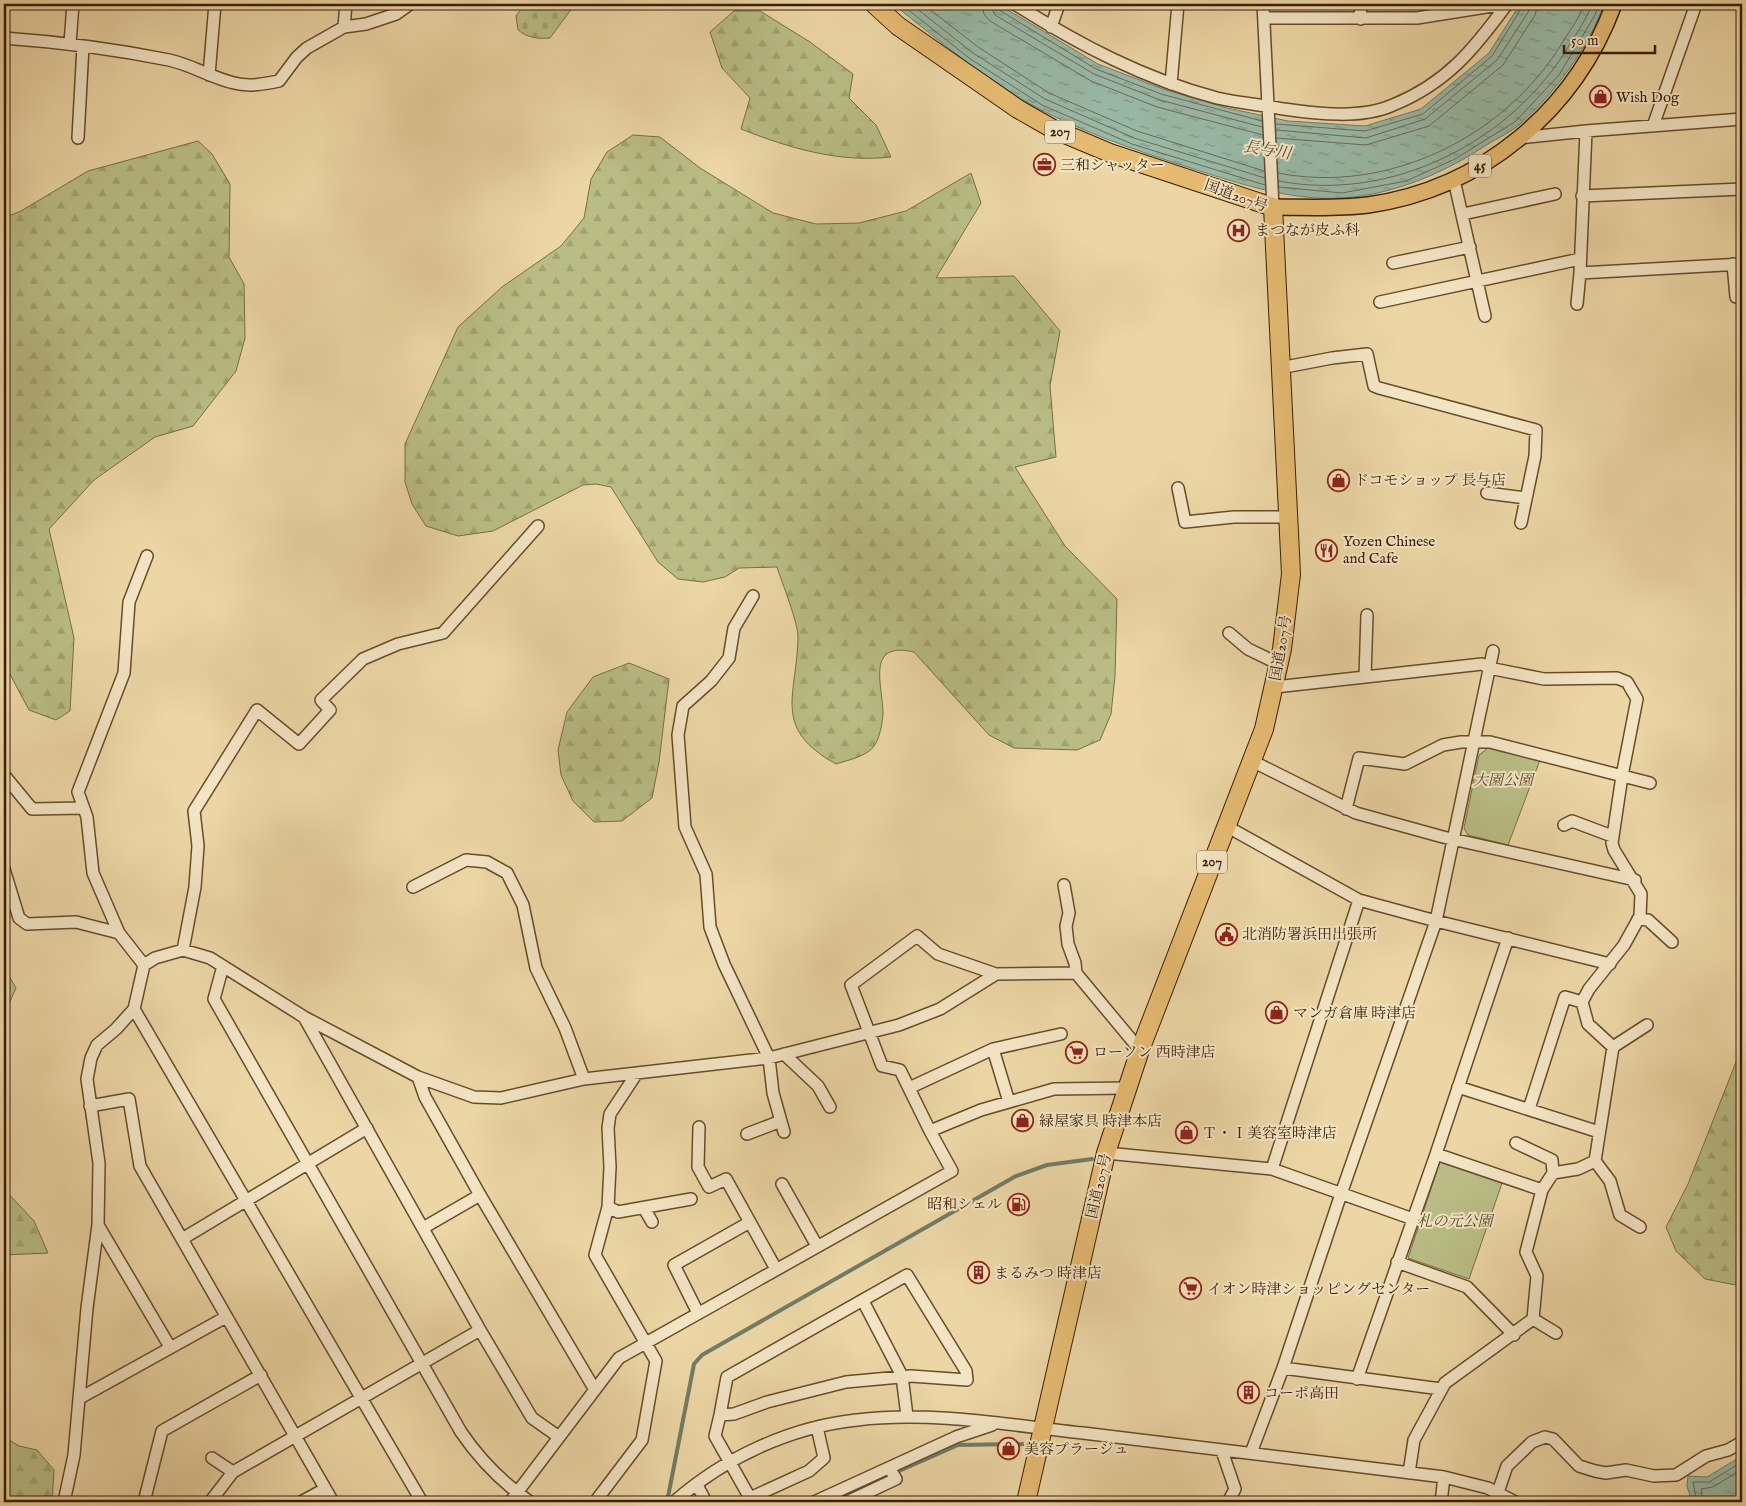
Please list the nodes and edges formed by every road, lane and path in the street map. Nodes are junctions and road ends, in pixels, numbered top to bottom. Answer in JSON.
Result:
{"nodes":[{"id":1,"x":73,"y":4,"type":"edge"},
{"id":2,"x":215,"y":4,"type":"edge"},
{"id":3,"x":346,"y":4,"type":"edge"},
{"id":4,"x":410,"y":4,"type":"edge"},
{"id":5,"x":874,"y":4,"type":"edge"},
{"id":6,"x":1015,"y":4,"type":"edge"},
{"id":7,"x":1059,"y":4,"type":"edge"},
{"id":8,"x":1178,"y":4,"type":"edge"},
{"id":9,"x":1263,"y":4,"type":"edge"},
{"id":10,"x":1360,"y":4,"type":"edge"},
{"id":11,"x":1506,"y":4,"type":"edge"},
{"id":12,"x":1614,"y":4,"type":"edge"},
{"id":13,"x":1696,"y":4,"type":"edge"},
{"id":14,"x":1264,"y":18,"type":"junction"},
{"id":15,"x":1361,"y":19,"type":"junction"},
{"id":16,"x":344,"y":27,"type":"junction"},
{"id":17,"x":1051,"y":27,"type":"junction"},
{"id":18,"x":4,"y":38,"type":"edge"},
{"id":19,"x":70,"y":43,"type":"junction"},
{"id":20,"x":83,"y":46,"type":"junction"},
{"id":21,"x":209,"y":75,"type":"junction"},
{"id":22,"x":1171,"y":84,"type":"junction"},
{"id":23,"x":1268,"y":109,"type":"junction"},
{"id":24,"x":1742,"y":119,"type":"edge"},
{"id":25,"x":1653,"y":126,"type":"junction"},
{"id":26,"x":1586,"y":131,"type":"junction"},
{"id":27,"x":78,"y":138,"type":"dead end"},
{"id":28,"x":1520,"y":138,"type":"junction"},
{"id":29,"x":1454,"y":180,"type":"junction"},
{"id":30,"x":1742,"y":189,"type":"edge"},
{"id":31,"x":1555,"y":194,"type":"dead end"},
{"id":32,"x":1582,"y":196,"type":"junction"},
{"id":33,"x":1273,"y":202,"type":"junction"},
{"id":34,"x":1463,"y":214,"type":"junction"},
{"id":35,"x":1470,"y":247,"type":"junction"},
{"id":36,"x":1580,"y":259,"type":"junction"},
{"id":37,"x":1393,"y":263,"type":"dead end"},
{"id":38,"x":1738,"y":264,"type":"edge"},
{"id":39,"x":1580,"y":273,"type":"junction"},
{"id":40,"x":1478,"y":280,"type":"junction"},
{"id":41,"x":1742,"y":297,"type":"edge"},
{"id":42,"x":1380,"y":302,"type":"dead end"},
{"id":43,"x":1577,"y":304,"type":"dead end"},
{"id":44,"x":1485,"y":316,"type":"dead end"},
{"id":45,"x":1280,"y":368,"type":"junction"},
{"id":46,"x":1178,"y":488,"type":"dead end"},
{"id":47,"x":1487,"y":493,"type":"dead end"},
{"id":48,"x":1526,"y":498,"type":"junction"},
{"id":49,"x":1288,"y":517,"type":"junction"},
{"id":50,"x":1521,"y":524,"type":"dead end"},
{"id":51,"x":538,"y":526,"type":"dead end"},
{"id":52,"x":147,"y":556,"type":"dead end"},
{"id":53,"x":753,"y":596,"type":"dead end"},
{"id":54,"x":1367,"y":615,"type":"dead end"},
{"id":55,"x":1229,"y":633,"type":"dead end"},
{"id":56,"x":1493,"y":651,"type":"dead end"},
{"id":57,"x":1279,"y":664,"type":"junction"},
{"id":58,"x":1489,"y":668,"type":"junction"},
{"id":59,"x":1364,"y":677,"type":"junction"},
{"id":60,"x":1275,"y":687,"type":"junction"},
{"id":61,"x":1475,"y":742,"type":"junction"},
{"id":62,"x":1252,"y":761,"type":"junction"},
{"id":63,"x":4,"y":775,"type":"edge"},
{"id":64,"x":1622,"y":776,"type":"junction"},
{"id":65,"x":1650,"y":783,"type":"dead end"},
{"id":66,"x":83,"y":808,"type":"junction"},
{"id":67,"x":1346,"y":809,"type":"junction"},
{"id":68,"x":1564,"y":825,"type":"dead end"},
{"id":69,"x":1226,"y":826,"type":"junction"},
{"id":70,"x":1612,"y":836,"type":"junction"},
{"id":71,"x":1454,"y":839,"type":"junction"},
{"id":72,"x":4,"y":869,"type":"edge"},
{"id":73,"x":1635,"y":880,"type":"junction"},
{"id":74,"x":1064,"y":885,"type":"dead end"},
{"id":75,"x":413,"y":886,"type":"dead end"},
{"id":76,"x":1359,"y":900,"type":"junction"},
{"id":77,"x":1638,"y":919,"type":"junction"},
{"id":78,"x":1436,"y":921,"type":"junction"},
{"id":79,"x":119,"y":933,"type":"junction"},
{"id":80,"x":1508,"y":938,"type":"junction"},
{"id":81,"x":1672,"y":942,"type":"dead end"},
{"id":82,"x":183,"y":950,"type":"junction"},
{"id":83,"x":1610,"y":964,"type":"junction"},
{"id":84,"x":144,"y":965,"type":"junction"},
{"id":85,"x":223,"y":966,"type":"junction"},
{"id":86,"x":996,"y":974,"type":"junction"},
{"id":87,"x":1076,"y":974,"type":"junction"},
{"id":88,"x":1582,"y":1002,"type":"junction"},
{"id":89,"x":134,"y":1009,"type":"junction"},
{"id":90,"x":304,"y":1017,"type":"junction"},
{"id":91,"x":1647,"y":1025,"type":"dead end"},
{"id":92,"x":868,"y":1033,"type":"junction"},
{"id":93,"x":1061,"y":1034,"type":"dead end"},
{"id":94,"x":1613,"y":1046,"type":"junction"},
{"id":95,"x":993,"y":1049,"type":"junction"},
{"id":96,"x":1140,"y":1050,"type":"junction"},
{"id":97,"x":784,"y":1054,"type":"junction"},
{"id":98,"x":769,"y":1058,"type":"junction"},
{"id":99,"x":637,"y":1074,"type":"junction"},
{"id":100,"x":418,"y":1077,"type":"junction"},
{"id":101,"x":584,"y":1079,"type":"junction"},
{"id":102,"x":1458,"y":1087,"type":"junction"},
{"id":103,"x":909,"y":1088,"type":"junction"},
{"id":104,"x":1127,"y":1088,"type":"junction"},
{"id":105,"x":1010,"y":1102,"type":"junction"},
{"id":106,"x":90,"y":1106,"type":"junction"},
{"id":107,"x":830,"y":1107,"type":"dead end"},
{"id":108,"x":1529,"y":1109,"type":"junction"},
{"id":109,"x":699,"y":1127,"type":"dead end"},
{"id":110,"x":367,"y":1128,"type":"junction"},
{"id":111,"x":930,"y":1131,"type":"junction"},
{"id":112,"x":1599,"y":1132,"type":"junction"},
{"id":113,"x":747,"y":1134,"type":"dead end"},
{"id":114,"x":1516,"y":1143,"type":"dead end"},
{"id":115,"x":1106,"y":1153,"type":"junction"},
{"id":116,"x":1436,"y":1154,"type":"junction"},
{"id":117,"x":1595,"y":1161,"type":"junction"},
{"id":118,"x":308,"y":1164,"type":"junction"},
{"id":119,"x":1272,"y":1169,"type":"junction"},
{"id":120,"x":1553,"y":1173,"type":"junction"},
{"id":121,"x":782,"y":1184,"type":"dead end"},
{"id":122,"x":1542,"y":1190,"type":"junction"},
{"id":123,"x":1341,"y":1194,"type":"junction"},
{"id":124,"x":480,"y":1195,"type":"junction"},
{"id":125,"x":691,"y":1199,"type":"dead end"},
{"id":126,"x":246,"y":1200,"type":"junction"},
{"id":127,"x":608,"y":1207,"type":"junction"},
{"id":128,"x":644,"y":1208,"type":"junction"},
{"id":129,"x":1413,"y":1219,"type":"junction"},
{"id":130,"x":652,"y":1222,"type":"dead end"},
{"id":131,"x":750,"y":1222,"type":"junction"},
{"id":132,"x":98,"y":1225,"type":"junction"},
{"id":133,"x":1640,"y":1227,"type":"dead end"},
{"id":134,"x":423,"y":1228,"type":"junction"},
{"id":135,"x":182,"y":1239,"type":"junction"},
{"id":136,"x":817,"y":1246,"type":"junction"},
{"id":137,"x":1397,"y":1262,"type":"junction"},
{"id":138,"x":776,"y":1269,"type":"junction"},
{"id":139,"x":863,"y":1301,"type":"junction"},
{"id":140,"x":698,"y":1313,"type":"junction"},
{"id":141,"x":226,"y":1317,"type":"junction"},
{"id":142,"x":1533,"y":1320,"type":"junction"},
{"id":143,"x":480,"y":1330,"type":"junction"},
{"id":144,"x":1556,"y":1333,"type":"dead end"},
{"id":145,"x":1514,"y":1335,"type":"junction"},
{"id":146,"x":646,"y":1343,"type":"junction"},
{"id":147,"x":170,"y":1347,"type":"junction"},
{"id":148,"x":423,"y":1363,"type":"junction"},
{"id":149,"x":1283,"y":1368,"type":"junction"},
{"id":150,"x":261,"y":1375,"type":"junction"},
{"id":151,"x":902,"y":1376,"type":"junction"},
{"id":152,"x":1357,"y":1379,"type":"junction"},
{"id":153,"x":1441,"y":1389,"type":"junction"},
{"id":154,"x":595,"y":1390,"type":"junction"},
{"id":155,"x":80,"y":1398,"type":"junction"},
{"id":156,"x":360,"y":1398,"type":"junction"},
{"id":157,"x":720,"y":1415,"type":"junction"},
{"id":158,"x":907,"y":1416,"type":"junction"},
{"id":159,"x":996,"y":1424,"type":"junction"},
{"id":160,"x":817,"y":1427,"type":"junction"},
{"id":161,"x":1042,"y":1428,"type":"junction"},
{"id":162,"x":296,"y":1434,"type":"junction"},
{"id":163,"x":559,"y":1437,"type":"junction"},
{"id":164,"x":1742,"y":1442,"type":"edge"},
{"id":165,"x":1222,"y":1451,"type":"junction"},
{"id":166,"x":1251,"y":1453,"type":"junction"},
{"id":167,"x":212,"y":1458,"type":"dead end"},
{"id":168,"x":728,"y":1463,"type":"junction"},
{"id":169,"x":890,"y":1469,"type":"junction"},
{"id":170,"x":233,"y":1472,"type":"junction"},
{"id":171,"x":1409,"y":1472,"type":"junction"},
{"id":172,"x":1444,"y":1477,"type":"junction"},
{"id":173,"x":697,"y":1485,"type":"junction"},
{"id":174,"x":325,"y":1489,"type":"junction"},
{"id":175,"x":1498,"y":1492,"type":"junction"},
{"id":176,"x":514,"y":1498,"type":"edge"},
{"id":177,"x":64,"y":1502,"type":"edge"},
{"id":178,"x":144,"y":1502,"type":"edge"},
{"id":179,"x":210,"y":1502,"type":"edge"},
{"id":180,"x":301,"y":1502,"type":"edge"},
{"id":181,"x":333,"y":1502,"type":"edge"},
{"id":182,"x":422,"y":1502,"type":"edge"},
{"id":183,"x":530,"y":1502,"type":"edge"},
{"id":184,"x":596,"y":1502,"type":"edge"},
{"id":185,"x":674,"y":1502,"type":"edge"},
{"id":186,"x":706,"y":1502,"type":"edge"},
{"id":187,"x":814,"y":1502,"type":"edge"},
{"id":188,"x":847,"y":1502,"type":"edge"},
{"id":189,"x":1026,"y":1502,"type":"edge"},
{"id":190,"x":1228,"y":1502,"type":"edge"},
{"id":191,"x":1441,"y":1502,"type":"edge"},
{"id":192,"x":1515,"y":1502,"type":"edge"}],
"edges":[{"from":1,"to":19,"type":"street"},
{"from":2,"to":21,"type":"street"},
{"from":3,"to":16,"type":"street"},
{"from":4,"to":16,"type":"street"},
{"from":5,"to":33,"type":"highway","name":"国道207号","number":"207"},
{"from":6,"to":17,"type":"street"},
{"from":7,"to":17,"type":"street"},
{"from":8,"to":22,"type":"street"},
{"from":9,"to":14,"type":"street"},
{"from":10,"to":15,"type":"street"},
{"from":11,"to":15,"type":"street"},
{"from":11,"to":23,"type":"street"},
{"from":12,"to":28,"type":"main road","number":"45"},
{"from":13,"to":25,"type":"street"},
{"from":14,"to":15,"type":"street"},
{"from":14,"to":23,"type":"street"},
{"from":16,"to":21,"type":"street"},
{"from":17,"to":22,"type":"street"},
{"from":18,"to":19,"type":"street"},
{"from":19,"to":20,"type":"street"},
{"from":20,"to":21,"type":"street"},
{"from":20,"to":27,"type":"street"},
{"from":22,"to":23,"type":"street"},
{"from":23,"to":33,"type":"street"},
{"from":24,"to":25,"type":"street"},
{"from":25,"to":26,"type":"street"},
{"from":26,"to":28,"type":"street"},
{"from":26,"to":32,"type":"street"},
{"from":28,"to":29,"type":"main road","number":"45"},
{"from":29,"to":33,"type":"main road","number":"45"},
{"from":29,"to":34,"type":"street"},
{"from":30,"to":32,"type":"street"},
{"from":31,"to":34,"type":"street"},
{"from":32,"to":36,"type":"street"},
{"from":33,"to":45,"type":"highway","name":"国道207号","number":"207"},
{"from":34,"to":35,"type":"street"},
{"from":35,"to":37,"type":"street"},
{"from":35,"to":40,"type":"street"},
{"from":36,"to":39,"type":"street"},
{"from":36,"to":40,"type":"street"},
{"from":38,"to":39,"type":"street"},
{"from":38,"to":41,"type":"street"},
{"from":39,"to":43,"type":"street"},
{"from":40,"to":42,"type":"street"},
{"from":40,"to":44,"type":"street"},
{"from":45,"to":48,"type":"street"},
{"from":45,"to":49,"type":"highway","name":"国道207号","number":"207"},
{"from":46,"to":49,"type":"street"},
{"from":47,"to":48,"type":"street"},
{"from":48,"to":50,"type":"street"},
{"from":49,"to":57,"type":"highway","name":"国道207号","number":"207"},
{"from":51,"to":82,"type":"street"},
{"from":52,"to":66,"type":"street"},
{"from":53,"to":98,"type":"street"},
{"from":54,"to":59,"type":"street"},
{"from":55,"to":57,"type":"street"},
{"from":56,"to":58,"type":"street"},
{"from":57,"to":60,"type":"highway","name":"国道207号","number":"207"},
{"from":58,"to":59,"type":"street"},
{"from":58,"to":61,"type":"street"},
{"from":58,"to":64,"type":"street"},
{"from":59,"to":60,"type":"street"},
{"from":60,"to":62,"type":"highway","name":"国道207号","number":"207"},
{"from":61,"to":64,"type":"street"},
{"from":61,"to":67,"type":"street"},
{"from":61,"to":71,"type":"street"},
{"from":62,"to":67,"type":"street"},
{"from":62,"to":69,"type":"highway","name":"国道207号","number":"207"},
{"from":63,"to":66,"type":"street"},
{"from":64,"to":65,"type":"street"},
{"from":64,"to":70,"type":"street"},
{"from":66,"to":79,"type":"street"},
{"from":67,"to":71,"type":"street"},
{"from":68,"to":70,"type":"street"},
{"from":69,"to":76,"type":"street"},
{"from":69,"to":96,"type":"highway","name":"国道207号","number":"207"},
{"from":70,"to":73,"type":"street"},
{"from":71,"to":73,"type":"street"},
{"from":71,"to":78,"type":"street"},
{"from":72,"to":79,"type":"street"},
{"from":73,"to":77,"type":"street"},
{"from":74,"to":87,"type":"street"},
{"from":75,"to":101,"type":"street"},
{"from":76,"to":78,"type":"street"},
{"from":76,"to":119,"type":"street"},
{"from":77,"to":81,"type":"street"},
{"from":77,"to":83,"type":"street"},
{"from":78,"to":80,"type":"street"},
{"from":78,"to":123,"type":"street"},
{"from":79,"to":84,"type":"street"},
{"from":80,"to":83,"type":"street"},
{"from":80,"to":102,"type":"street"},
{"from":82,"to":84,"type":"street"},
{"from":82,"to":85,"type":"street"},
{"from":83,"to":88,"type":"street"},
{"from":84,"to":89,"type":"street"},
{"from":85,"to":90,"type":"street"},
{"from":85,"to":118,"type":"street"},
{"from":86,"to":87,"type":"street"},
{"from":86,"to":92,"type":"street"},
{"from":86,"to":92,"type":"street"},
{"from":87,"to":96,"type":"street"},
{"from":88,"to":94,"type":"street"},
{"from":88,"to":108,"type":"street"},
{"from":89,"to":106,"type":"street"},
{"from":89,"to":126,"type":"street"},
{"from":90,"to":100,"type":"street"},
{"from":90,"to":110,"type":"street"},
{"from":91,"to":94,"type":"street"},
{"from":92,"to":97,"type":"street"},
{"from":92,"to":103,"type":"street"},
{"from":93,"to":95,"type":"street"},
{"from":94,"to":112,"type":"street"},
{"from":95,"to":103,"type":"street"},
{"from":95,"to":105,"type":"street"},
{"from":96,"to":104,"type":"highway","name":"国道207号","number":"207"},
{"from":97,"to":98,"type":"street"},
{"from":97,"to":107,"type":"street"},
{"from":98,"to":99,"type":"street"},
{"from":98,"to":113,"type":"street"},
{"from":99,"to":101,"type":"street"},
{"from":99,"to":127,"type":"street"},
{"from":100,"to":101,"type":"street"},
{"from":100,"to":124,"type":"street"},
{"from":102,"to":108,"type":"street"},
{"from":102,"to":116,"type":"street"},
{"from":103,"to":111,"type":"street"},
{"from":104,"to":105,"type":"street"},
{"from":104,"to":115,"type":"highway","name":"国道207号","number":"207"},
{"from":105,"to":111,"type":"street"},
{"from":106,"to":132,"type":"street"},
{"from":106,"to":135,"type":"street"},
{"from":108,"to":112,"type":"street"},
{"from":109,"to":131,"type":"street"},
{"from":110,"to":118,"type":"street"},
{"from":110,"to":134,"type":"street"},
{"from":111,"to":136,"type":"street"},
{"from":112,"to":117,"type":"street"},
{"from":114,"to":120,"type":"street"},
{"from":115,"to":119,"type":"street"},
{"from":115,"to":161,"type":"highway","name":"国道207号","number":"207"},
{"from":116,"to":122,"type":"street"},
{"from":116,"to":129,"type":"street"},
{"from":117,"to":120,"type":"street"},
{"from":117,"to":133,"type":"street"},
{"from":118,"to":126,"type":"street"},
{"from":118,"to":148,"type":"street"},
{"from":119,"to":123,"type":"street"},
{"from":120,"to":122,"type":"street"},
{"from":121,"to":136,"type":"street"},
{"from":122,"to":142,"type":"street"},
{"from":123,"to":129,"type":"street"},
{"from":123,"to":149,"type":"street"},
{"from":124,"to":134,"type":"street"},
{"from":124,"to":154,"type":"street"},
{"from":125,"to":128,"type":"street"},
{"from":126,"to":135,"type":"street"},
{"from":126,"to":156,"type":"street"},
{"from":127,"to":128,"type":"street"},
{"from":127,"to":146,"type":"street"},
{"from":128,"to":130,"type":"street"},
{"from":129,"to":137,"type":"street"},
{"from":131,"to":138,"type":"street"},
{"from":131,"to":140,"type":"street"},
{"from":132,"to":147,"type":"street"},
{"from":132,"to":155,"type":"street"},
{"from":134,"to":143,"type":"street"},
{"from":135,"to":141,"type":"street"},
{"from":136,"to":138,"type":"street"},
{"from":137,"to":145,"type":"street"},
{"from":137,"to":152,"type":"street"},
{"from":138,"to":140,"type":"street"},
{"from":139,"to":151,"type":"street"},
{"from":139,"to":151,"type":"street"},
{"from":139,"to":157,"type":"street"},
{"from":140,"to":146,"type":"street"},
{"from":141,"to":147,"type":"street"},
{"from":141,"to":150,"type":"street"},
{"from":142,"to":144,"type":"street"},
{"from":142,"to":145,"type":"street"},
{"from":143,"to":148,"type":"street"},
{"from":143,"to":163,"type":"street"},
{"from":145,"to":153,"type":"street"},
{"from":146,"to":154,"type":"street"},
{"from":146,"to":184,"type":"street"},
{"from":147,"to":155,"type":"street"},
{"from":148,"to":156,"type":"street"},
{"from":148,"to":176,"type":"street"},
{"from":149,"to":152,"type":"street"},
{"from":149,"to":166,"type":"street"},
{"from":150,"to":162,"type":"street"},
{"from":150,"to":178,"type":"street"},
{"from":151,"to":157,"type":"street"},
{"from":151,"to":158,"type":"street"},
{"from":152,"to":153,"type":"street"},
{"from":153,"to":171,"type":"street"},
{"from":154,"to":163,"type":"street"},
{"from":155,"to":177,"type":"street"},
{"from":156,"to":162,"type":"street"},
{"from":156,"to":182,"type":"street"},
{"from":157,"to":168,"type":"street"},
{"from":158,"to":159,"type":"street"},
{"from":158,"to":160,"type":"street"},
{"from":159,"to":161,"type":"street"},
{"from":159,"to":169,"type":"street"},
{"from":160,"to":168,"type":"street"},
{"from":160,"to":168,"type":"street"},
{"from":161,"to":165,"type":"street"},
{"from":161,"to":189,"type":"highway","name":"国道207号","number":"207"},
{"from":162,"to":170,"type":"street"},
{"from":162,"to":174,"type":"street"},
{"from":163,"to":176,"type":"street"},
{"from":164,"to":175,"type":"street"},
{"from":165,"to":166,"type":"street"},
{"from":165,"to":190,"type":"street"},
{"from":166,"to":171,"type":"street"},
{"from":167,"to":170,"type":"street"},
{"from":168,"to":173,"type":"street"},
{"from":169,"to":187,"type":"street"},
{"from":169,"to":188,"type":"street"},
{"from":170,"to":179,"type":"street"},
{"from":171,"to":172,"type":"street"},
{"from":172,"to":175,"type":"street"},
{"from":172,"to":191,"type":"street"},
{"from":173,"to":185,"type":"street"},
{"from":173,"to":186,"type":"street"},
{"from":174,"to":180,"type":"street"},
{"from":174,"to":181,"type":"street"},
{"from":175,"to":192,"type":"street"},
{"from":176,"to":183,"type":"street"}]}
